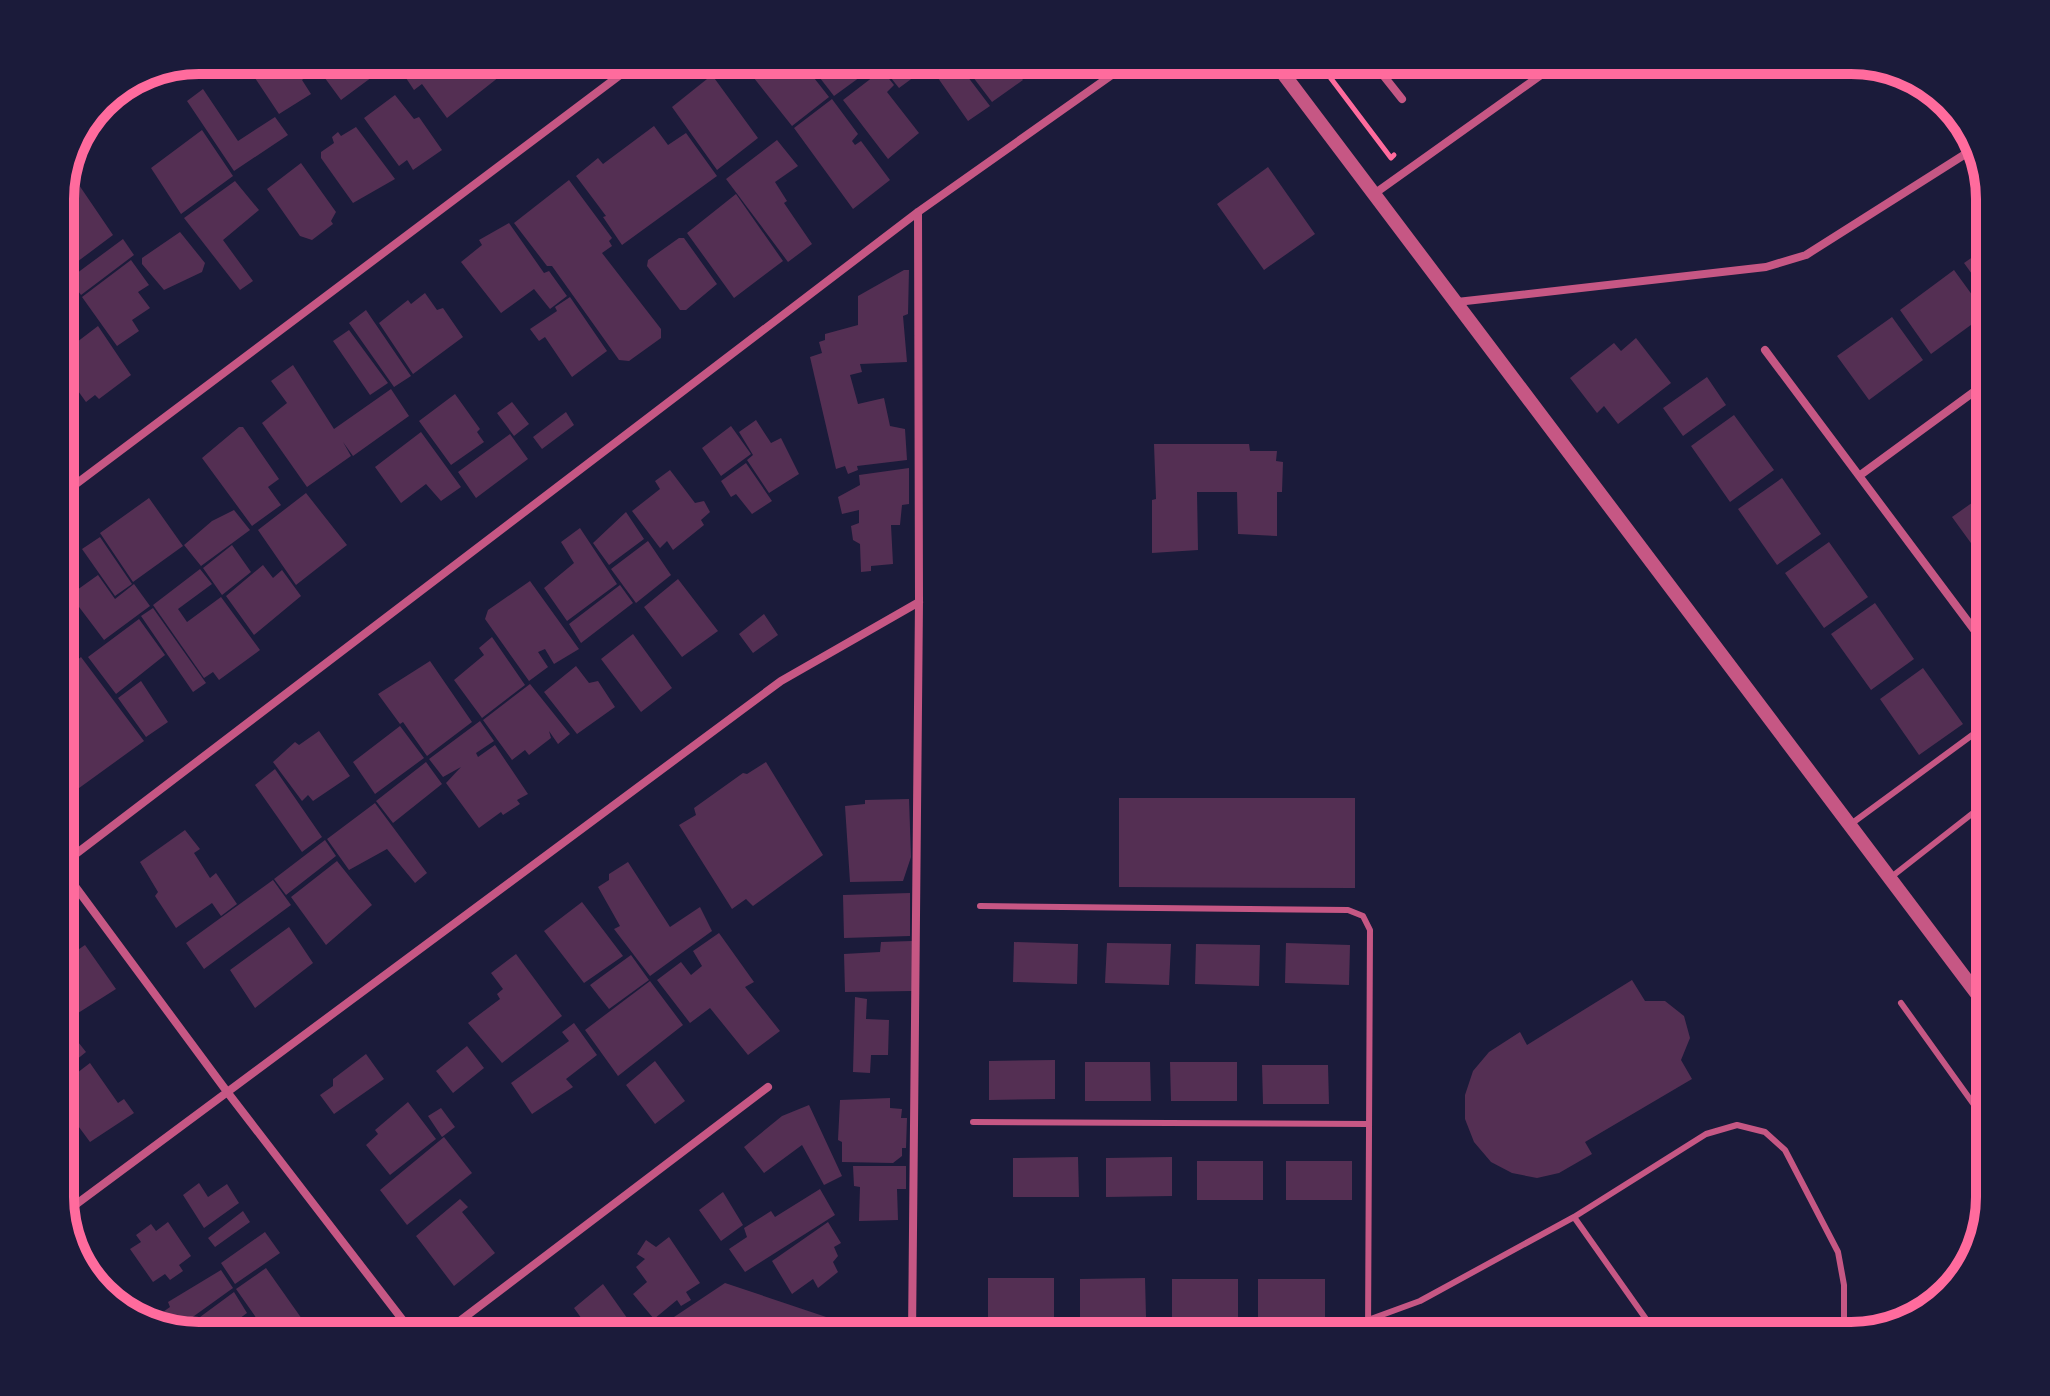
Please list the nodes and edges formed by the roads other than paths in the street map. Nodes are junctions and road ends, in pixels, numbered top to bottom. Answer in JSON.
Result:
{"nodes":[{"id":1,"x":621,"y":74,"type":"edge"},
{"id":2,"x":1113,"y":74,"type":"edge"},
{"id":3,"x":1284,"y":74,"type":"edge"},
{"id":4,"x":1382,"y":74,"type":"edge"},
{"id":5,"x":1542,"y":74,"type":"edge"},
{"id":6,"x":1402,"y":99,"type":"dead end"},
{"id":7,"x":1967,"y":153,"type":"edge"},
{"id":8,"x":1374,"y":194,"type":"junction"},
{"id":9,"x":918,"y":212,"type":"junction"},
{"id":10,"x":1456,"y":302,"type":"junction"},
{"id":11,"x":1765,"y":350,"type":"dead end"},
{"id":12,"x":1976,"y":390,"type":"edge"},
{"id":13,"x":1859,"y":476,"type":"junction"},
{"id":14,"x":74,"y":485,"type":"edge"},
{"id":15,"x":919,"y":602,"type":"junction"},
{"id":16,"x":1976,"y":632,"type":"edge"},
{"id":17,"x":1976,"y":732,"type":"edge"},
{"id":18,"x":1973,"y":813,"type":"dead end"},
{"id":19,"x":1850,"y":825,"type":"junction"},
{"id":20,"x":74,"y":855,"type":"edge"},
{"id":21,"x":1890,"y":878,"type":"junction"},
{"id":22,"x":74,"y":885,"type":"edge"},
{"id":23,"x":980,"y":906,"type":"dead end"},
{"id":24,"x":1976,"y":992,"type":"edge"},
{"id":25,"x":1901,"y":1003,"type":"dead end"},
{"id":26,"x":768,"y":1087,"type":"dead end"},
{"id":27,"x":228,"y":1093,"type":"junction"},
{"id":28,"x":1976,"y":1107,"type":"edge"},
{"id":29,"x":973,"y":1122,"type":"dead end"},
{"id":30,"x":1368,"y":1124,"type":"junction"},
{"id":31,"x":74,"y":1206,"type":"edge"},
{"id":32,"x":1574,"y":1217,"type":"junction"},
{"id":33,"x":1368,"y":1320,"type":"joint"},
{"id":34,"x":404,"y":1322,"type":"edge"},
{"id":35,"x":458,"y":1322,"type":"edge"},
{"id":36,"x":912,"y":1322,"type":"edge"},
{"id":37,"x":1648,"y":1322,"type":"edge"},
{"id":38,"x":1843,"y":1322,"type":"edge"}],
"edges":[{"from":1,"to":14,"type":"street"},
{"from":2,"to":9,"type":"street"},
{"from":3,"to":8,"type":"street"},
{"from":4,"to":6,"type":"street"},
{"from":5,"to":8,"type":"street"},
{"from":7,"to":10,"type":"street"},
{"from":8,"to":10,"type":"street"},
{"from":9,"to":15,"type":"street"},
{"from":9,"to":20,"type":"street"},
{"from":10,"to":19,"type":"street"},
{"from":11,"to":13,"type":"street"},
{"from":12,"to":13,"type":"street"},
{"from":13,"to":16,"type":"street"},
{"from":15,"to":27,"type":"street"},
{"from":15,"to":36,"type":"street"},
{"from":17,"to":19,"type":"lane"},
{"from":18,"to":21,"type":"lane"},
{"from":19,"to":21,"type":"street"},
{"from":21,"to":24,"type":"street"},
{"from":22,"to":27,"type":"street"},
{"from":23,"to":30,"type":"lane"},
{"from":25,"to":28,"type":"lane"},
{"from":26,"to":35,"type":"street"},
{"from":27,"to":31,"type":"street"},
{"from":27,"to":34,"type":"street"},
{"from":29,"to":30,"type":"lane"},
{"from":30,"to":33,"type":"lane"},
{"from":32,"to":33,"type":"lane"},
{"from":32,"to":37,"type":"lane"},
{"from":32,"to":38,"type":"lane"}]}
